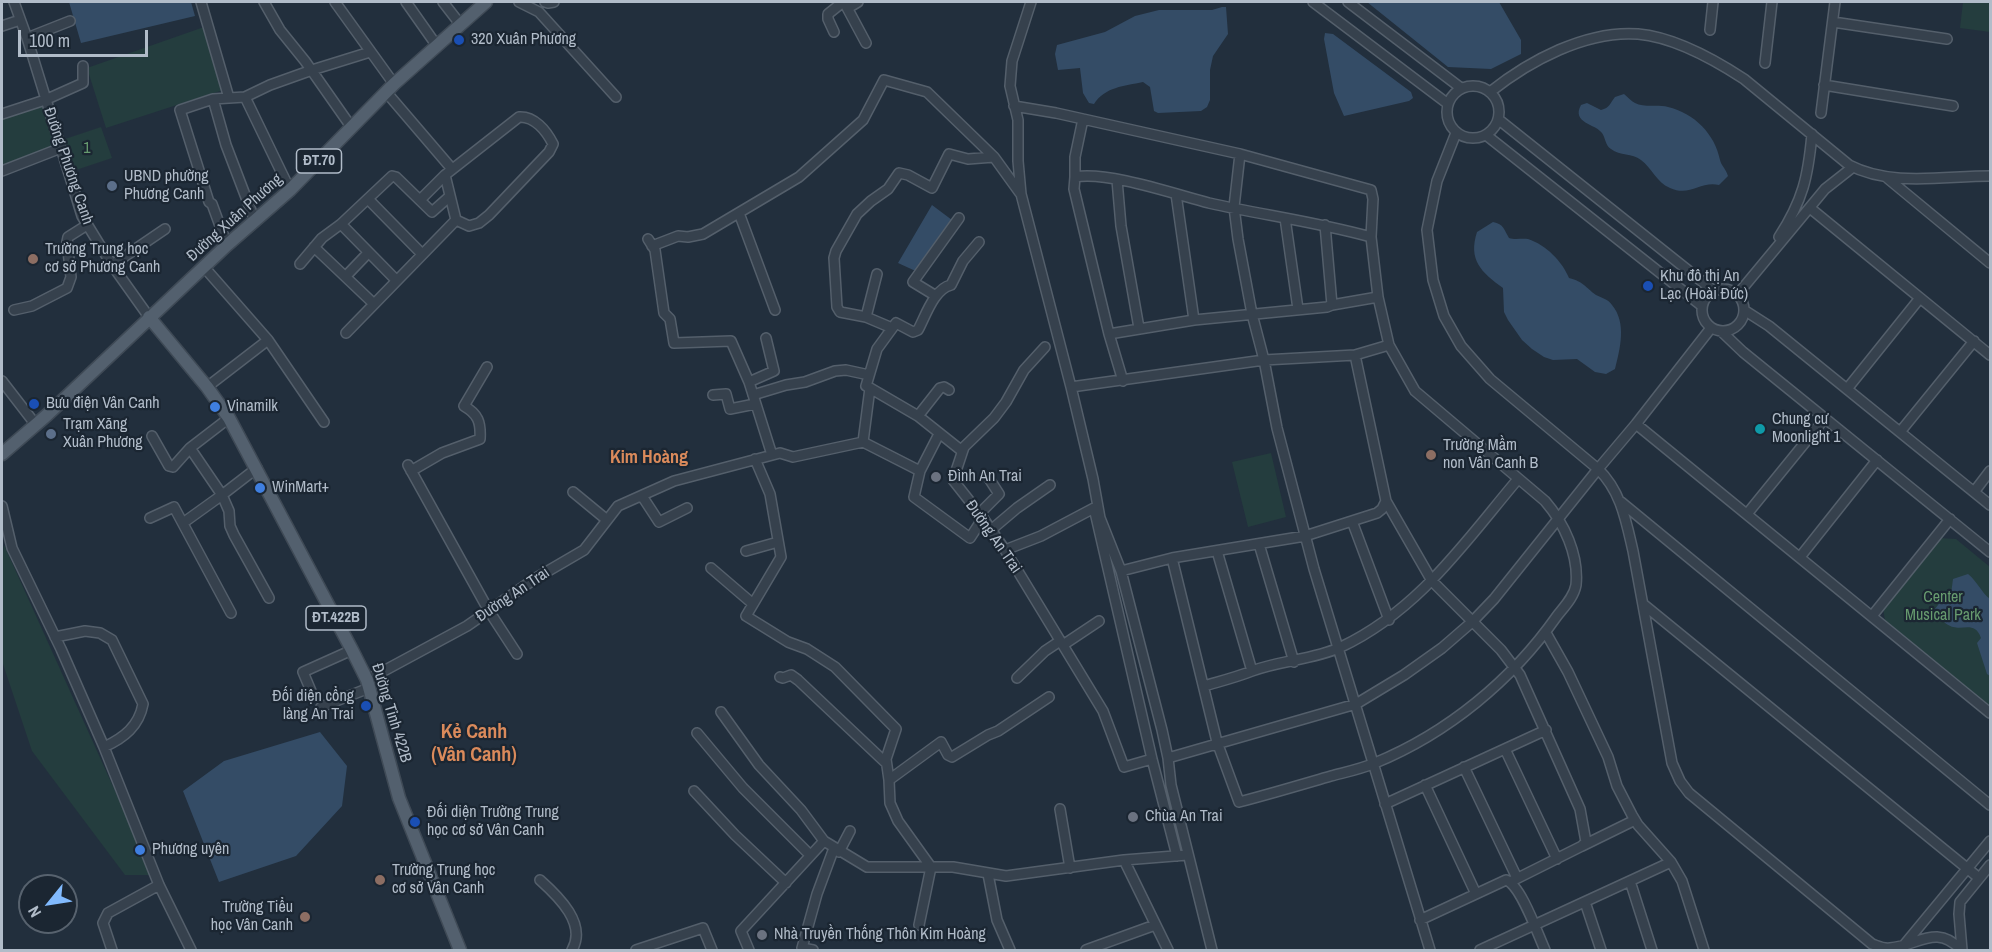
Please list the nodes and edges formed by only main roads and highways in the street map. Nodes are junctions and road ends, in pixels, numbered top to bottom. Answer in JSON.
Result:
{"nodes":[{"id":1,"x":486,"y":2,"type":"edge"},
{"id":2,"x":149,"y":317,"type":"junction"},
{"id":3,"x":2,"y":454,"type":"edge"},
{"id":4,"x":460,"y":951,"type":"edge"}],
"edges":[{"from":1,"to":2,"type":"main road","name":"Đường Xuân Phương","number":"ĐT.70"},
{"from":2,"to":3,"type":"main road","name":"Đường Xuân Phương","number":"ĐT.70"},
{"from":2,"to":4,"type":"main road","name":"Đường Tỉnh 422B","number":"ĐT.422B"}]}
